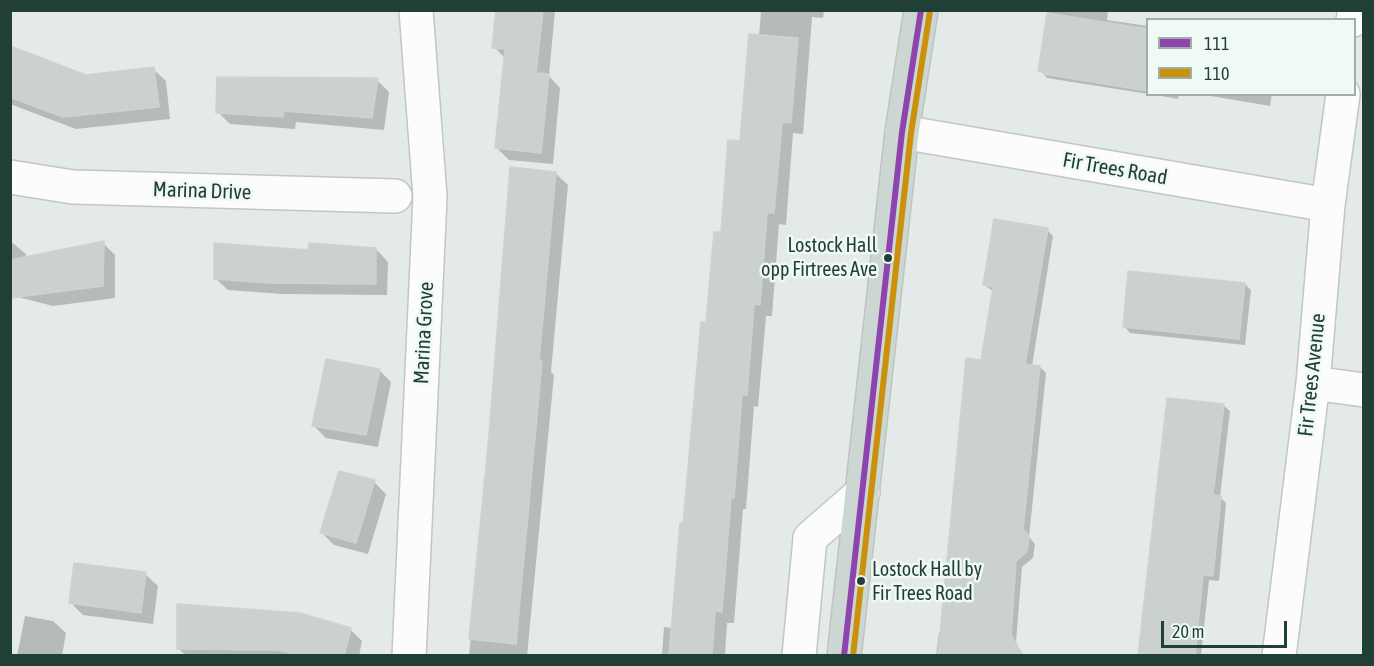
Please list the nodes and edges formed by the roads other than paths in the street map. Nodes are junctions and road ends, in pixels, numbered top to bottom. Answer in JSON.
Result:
{"nodes":[{"id":1,"x":416,"y":10,"type":"edge"},
{"id":2,"x":921,"y":10,"type":"edge"},
{"id":3,"x":1343,"y":96,"type":"edge"},
{"id":4,"x":902,"y":132,"type":"junction"},
{"id":5,"x":10,"y":177,"type":"edge"},
{"id":6,"x":395,"y":196,"type":"dead end"},
{"id":7,"x":1328,"y":205,"type":"junction"},
{"id":8,"x":1312,"y":383,"type":"junction"},
{"id":9,"x":1364,"y":390,"type":"edge"},
{"id":10,"x":863,"y":492,"type":"junction"},
{"id":11,"x":409,"y":656,"type":"edge"},
{"id":12,"x":799,"y":656,"type":"edge"},
{"id":13,"x":844,"y":656,"type":"edge"},
{"id":14,"x":1279,"y":656,"type":"edge"}],
"edges":[{"from":1,"to":11,"type":"street","name":"Marina Grove"},
{"from":2,"to":4,"type":"main road"},
{"from":3,"to":7,"type":"street","name":"Fir Trees Avenue"},
{"from":4,"to":7,"type":"street","name":"Fir Trees Road"},
{"from":4,"to":10,"type":"main road"},
{"from":5,"to":6,"type":"street","name":"Marina Drive"},
{"from":7,"to":8,"type":"street","name":"Fir Trees Avenue"},
{"from":8,"to":9,"type":"street"},
{"from":8,"to":14,"type":"street","name":"Fir Trees Avenue"},
{"from":10,"to":12,"type":"street"},
{"from":10,"to":13,"type":"main road"}]}
